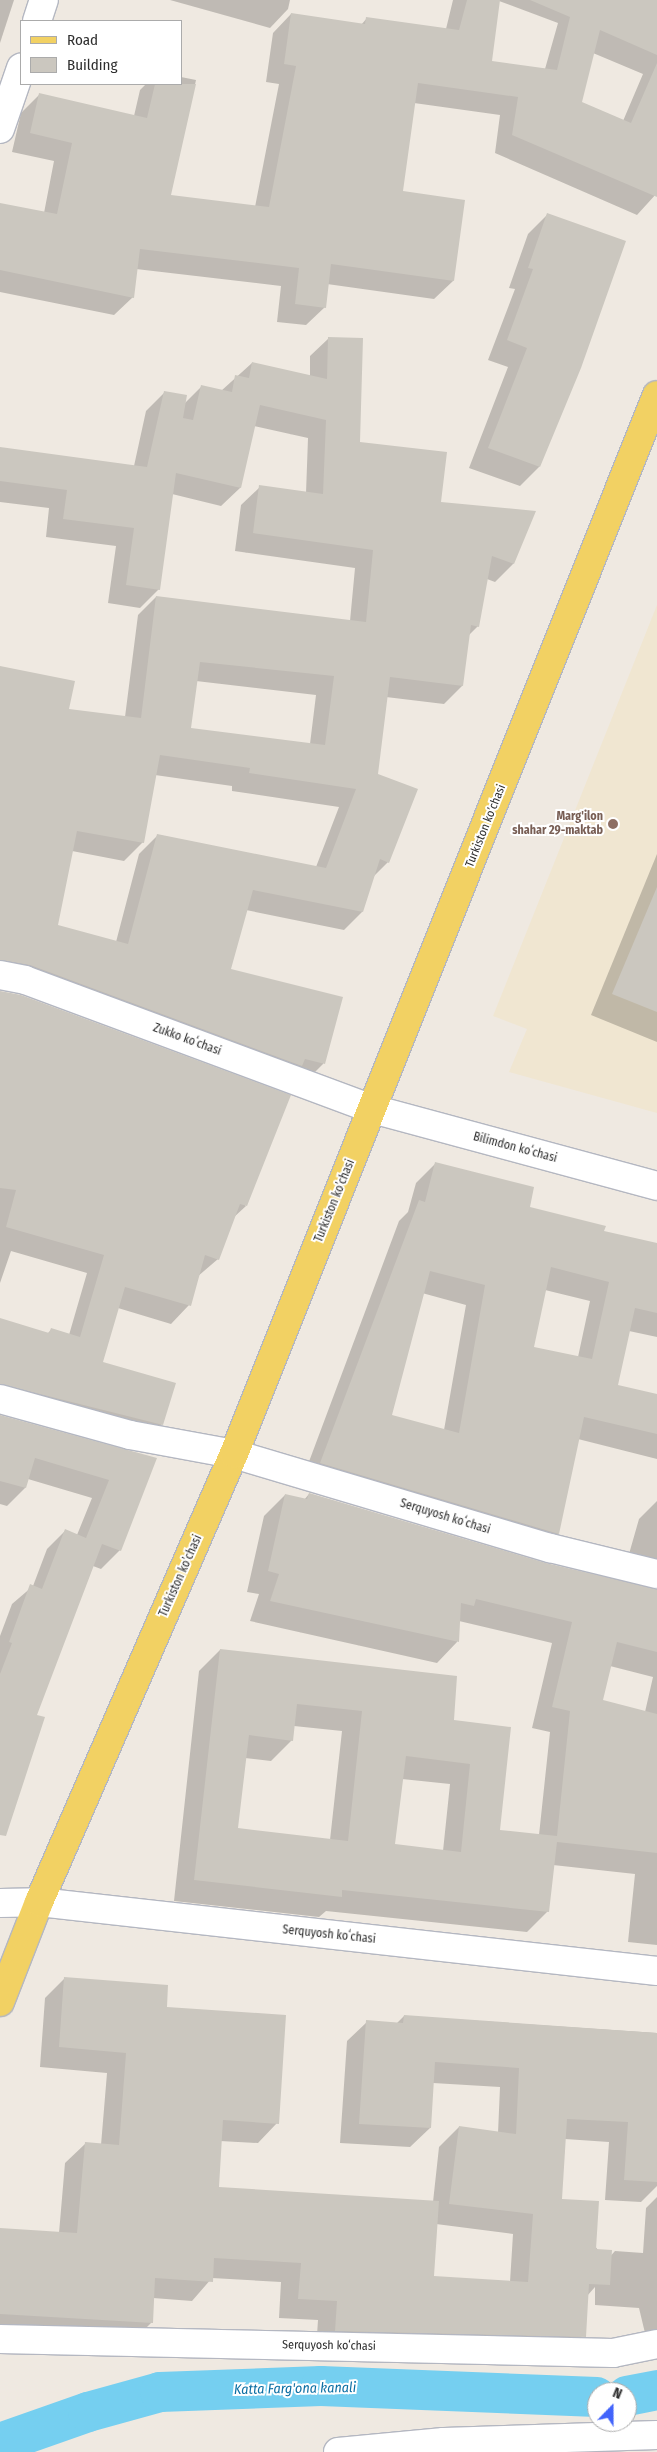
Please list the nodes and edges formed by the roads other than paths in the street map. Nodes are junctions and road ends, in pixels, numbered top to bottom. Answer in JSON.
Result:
{"nodes":[{"id":1,"x":44,"y":0,"type":"edge"},
{"id":2,"x":37,"y":20,"type":"edge"},
{"id":3,"x":20,"y":71,"type":"edge"},
{"id":4,"x":0,"y":130,"type":"edge"},
{"id":5,"x":657,"y":396,"type":"edge"},
{"id":6,"x":0,"y":975,"type":"edge"},
{"id":7,"x":372,"y":1109,"type":"junction"},
{"id":8,"x":657,"y":1186,"type":"edge"},
{"id":9,"x":0,"y":1398,"type":"edge"},
{"id":10,"x":234,"y":1454,"type":"junction"},
{"id":11,"x":657,"y":1574,"type":"edge"},
{"id":12,"x":39,"y":1902,"type":"junction"},
{"id":13,"x":0,"y":1903,"type":"edge"},
{"id":14,"x":657,"y":1971,"type":"edge"},
{"id":15,"x":0,"y":2002,"type":"edge"},
{"id":16,"x":0,"y":2339,"type":"edge"},
{"id":17,"x":657,"y":2344,"type":"edge"},
{"id":18,"x":657,"y":2435,"type":"edge"},
{"id":19,"x":443,"y":2447,"type":"edge"},
{"id":20,"x":338,"y":2452,"type":"edge"}],
"edges":[{"from":1,"to":2,"type":"street"},
{"from":3,"to":4,"type":"street"},
{"from":5,"to":7,"type":"main road","name":"Turkiston ko’chasi"},
{"from":6,"to":7,"type":"street","name":"Zukko koʻchasi"},
{"from":7,"to":8,"type":"street","name":"Bilimdon koʻchasi"},
{"from":7,"to":10,"type":"main road","name":"Turkiston ko’chasi"},
{"from":9,"to":10,"type":"street","name":"Serquyosh koʻchasi"},
{"from":10,"to":11,"type":"street","name":"Serquyosh koʻchasi"},
{"from":10,"to":12,"type":"main road","name":"Turkiston ko’chasi"},
{"from":12,"to":13,"type":"street","name":"Serquyosh koʻchasi"},
{"from":12,"to":14,"type":"street","name":"Serquyosh koʻchasi"},
{"from":12,"to":15,"type":"main road","name":"Turkiston ko’chasi"},
{"from":16,"to":17,"type":"street","name":"Serquyosh koʻchasi"},
{"from":18,"to":19,"type":"street"},
{"from":19,"to":20,"type":"street"}]}
